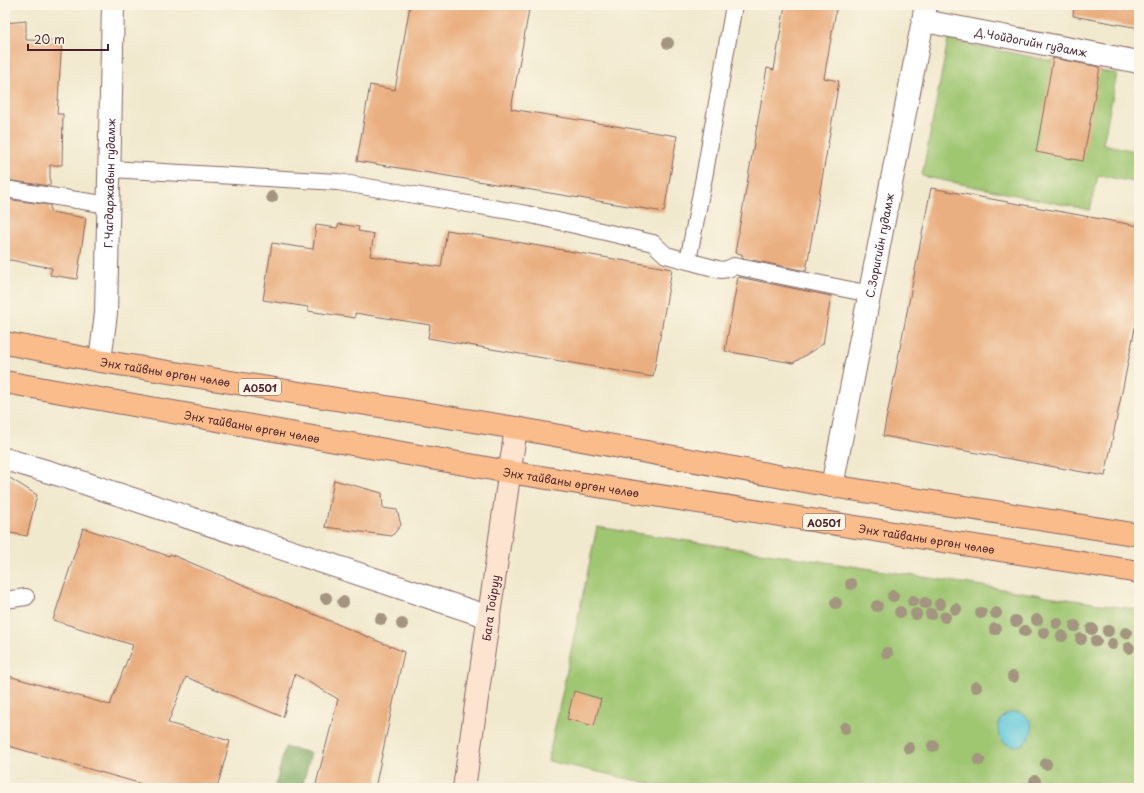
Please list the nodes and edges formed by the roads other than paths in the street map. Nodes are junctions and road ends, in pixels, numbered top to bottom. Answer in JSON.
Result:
{"nodes":[{"id":1,"x":113,"y":5,"type":"edge"},
{"id":2,"x":734,"y":5,"type":"edge"},
{"id":3,"x":925,"y":13,"type":"edge"},
{"id":4,"x":1139,"y":62,"type":"edge"},
{"id":5,"x":110,"y":169,"type":"junction"},
{"id":6,"x":5,"y":189,"type":"edge"},
{"id":7,"x":109,"y":205,"type":"junction"},
{"id":8,"x":688,"y":261,"type":"junction"},
{"id":9,"x":870,"y":294,"type":"junction"},
{"id":10,"x":5,"y":343,"type":"edge"},
{"id":11,"x":100,"y":361,"type":"junction"},
{"id":12,"x":5,"y":382,"type":"edge"},
{"id":13,"x":516,"y":428,"type":"junction"},
{"id":14,"x":5,"y":459,"type":"edge"},
{"id":15,"x":509,"y":472,"type":"junction"},
{"id":16,"x":832,"y":486,"type":"junction"},
{"id":17,"x":1139,"y":535,"type":"edge"},
{"id":18,"x":1139,"y":572,"type":"edge"},
{"id":19,"x":26,"y":597,"type":"dead end"},
{"id":20,"x":5,"y":600,"type":"edge"},
{"id":21,"x":489,"y":617,"type":"junction"},
{"id":22,"x":464,"y":788,"type":"edge"}],
"edges":[{"from":1,"to":5,"type":"street","name":"Г.Чагдаржавын гудамж"},
{"from":2,"to":8,"type":"lane"},
{"from":3,"to":4,"type":"street","name":"Д.Чойдогийн гудамж"},
{"from":3,"to":9,"type":"street","name":"С.Зоригийн гудамж"},
{"from":5,"to":7,"type":"street","name":"Г.Чагдаржавын гудамж"},
{"from":5,"to":8,"type":"lane"},
{"from":6,"to":7,"type":"lane"},
{"from":7,"to":11,"type":"street","name":"Г.Чагдаржавын гудамж"},
{"from":8,"to":9,"type":"lane"},
{"from":9,"to":16,"type":"street","name":"С.Зоригийн гудамж"},
{"from":10,"to":11,"type":"highway","name":"Энх тайвны өргөн чөлөө","number":"A0501"},
{"from":11,"to":13,"type":"highway","name":"Энх тайвны өргөн чөлөө","number":"A0501"},
{"from":12,"to":15,"type":"highway","name":"Энх тайваны өргөн чөлөө","number":"A0501"},
{"from":13,"to":15,"type":"main road","name":"Бага Тойруу"},
{"from":13,"to":16,"type":"highway","number":"A0501"},
{"from":14,"to":21,"type":"street"},
{"from":15,"to":18,"type":"highway","name":"Энх тайваны өргөн чөлөө","number":"A0501"},
{"from":15,"to":21,"type":"main road","name":"Бага Тойруу"},
{"from":16,"to":17,"type":"highway","number":"A0501"},
{"from":19,"to":20,"type":"lane"},
{"from":21,"to":22,"type":"main road","name":"Бага Тойруу"}]}
